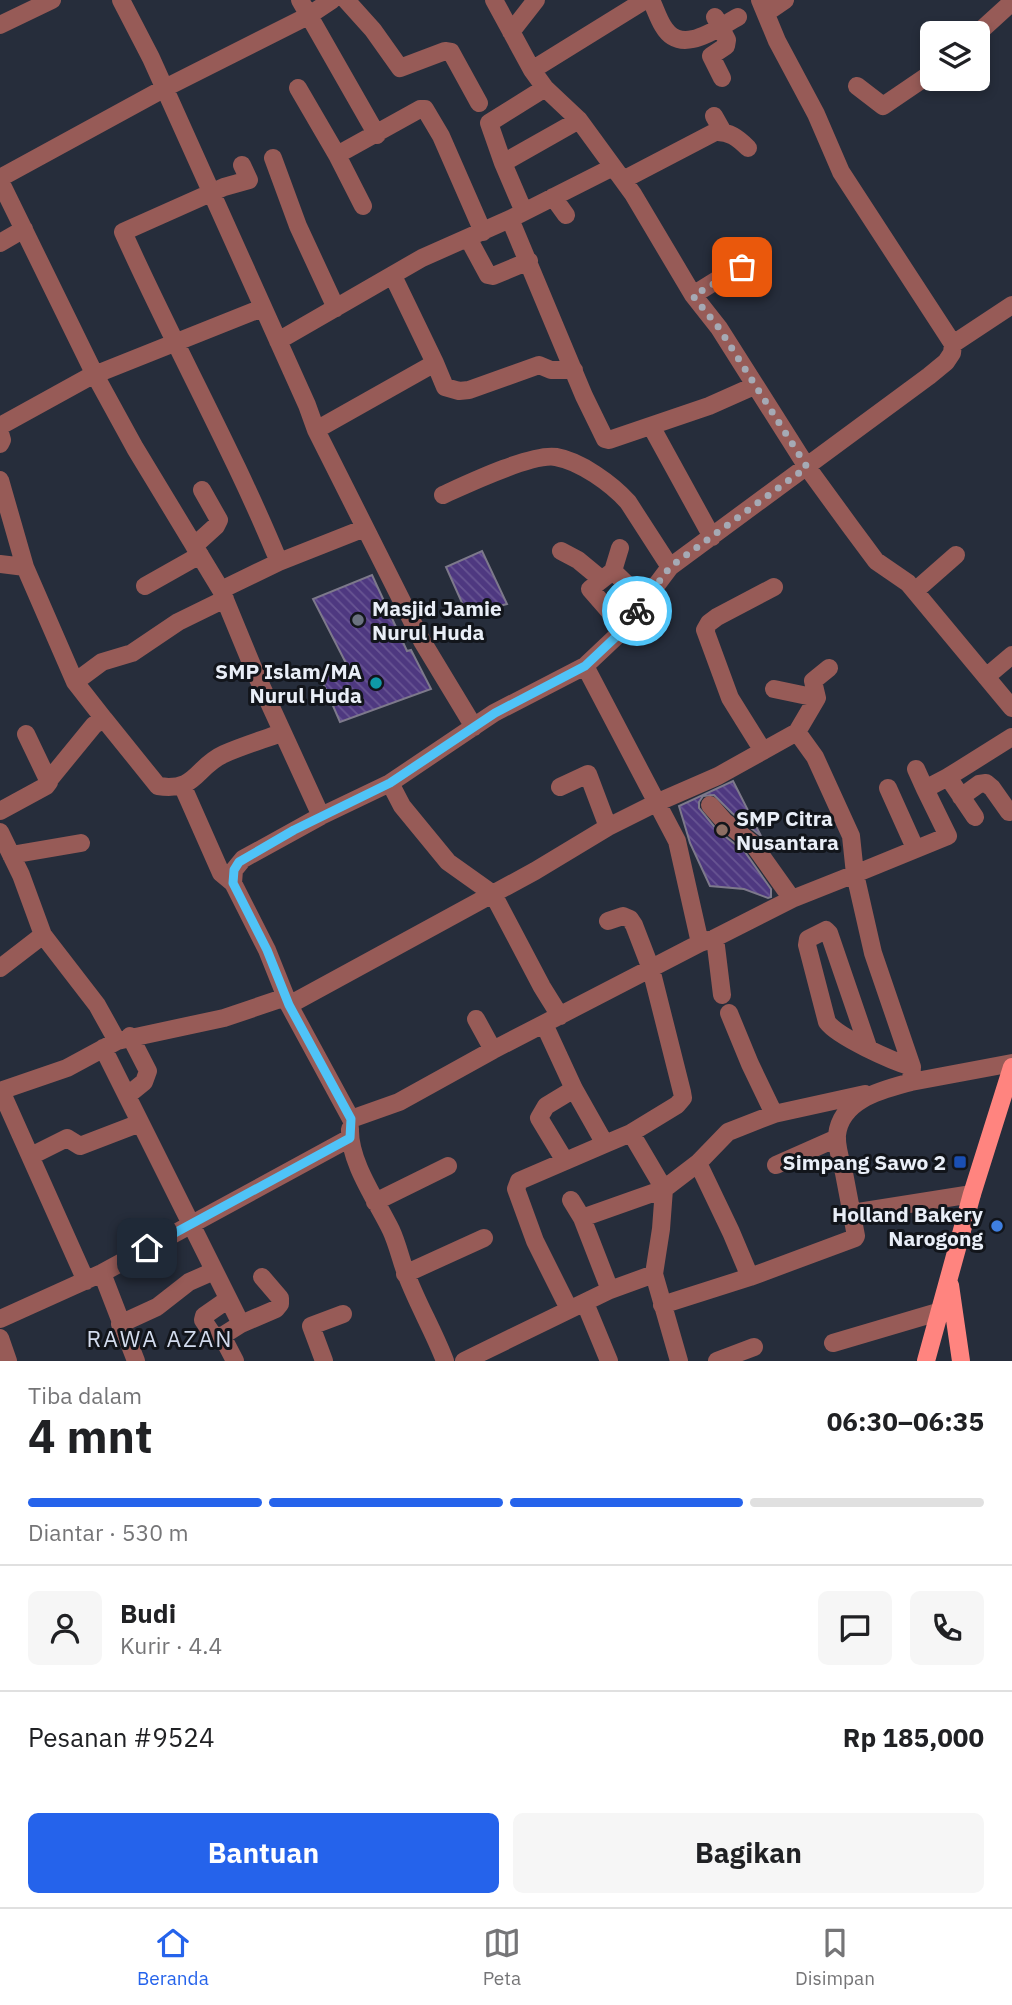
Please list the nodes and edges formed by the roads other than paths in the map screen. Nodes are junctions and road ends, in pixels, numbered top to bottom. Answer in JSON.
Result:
{"nodes":[{"id":1,"x":52,"y":0,"type":"edge"},
{"id":2,"x":121,"y":0,"type":"edge"},
{"id":3,"x":332,"y":0,"type":"edge"},
{"id":4,"x":346,"y":0,"type":"edge"},
{"id":5,"x":494,"y":0,"type":"edge"},
{"id":6,"x":536,"y":0,"type":"edge"},
{"id":7,"x":645,"y":0,"type":"edge"},
{"id":8,"x":651,"y":0,"type":"edge"},
{"id":9,"x":785,"y":0,"type":"edge"},
{"id":10,"x":1012,"y":2,"type":"edge"},
{"id":11,"x":618,"y":6,"type":"edge"},
{"id":12,"x":763,"y":6,"type":"edge"},
{"id":13,"x":304,"y":8,"type":"edge"},
{"id":14,"x":738,"y":17,"type":"dead end"},
{"id":15,"x":717,"y":22,"type":"junction"},
{"id":16,"x":990,"y":22,"type":"edge"},
{"id":17,"x":0,"y":24,"type":"edge"},
{"id":18,"x":511,"y":32,"type":"junction"},
{"id":19,"x":532,"y":70,"type":"junction"},
{"id":20,"x":722,"y":78,"type":"dead end"},
{"id":21,"x":920,"y":81,"type":"edge"},
{"id":22,"x":856,"y":86,"type":"dead end"},
{"id":23,"x":164,"y":88,"type":"junction"},
{"id":24,"x":298,"y":88,"type":"dead end"},
{"id":25,"x":545,"y":88,"type":"junction"},
{"id":26,"x":479,"y":103,"type":"dead end"},
{"id":27,"x":579,"y":120,"type":"junction"},
{"id":28,"x":377,"y":135,"type":"junction"},
{"id":29,"x":748,"y":148,"type":"dead end"},
{"id":30,"x":337,"y":155,"type":"junction"},
{"id":31,"x":272,"y":158,"type":"dead end"},
{"id":32,"x":503,"y":163,"type":"junction"},
{"id":33,"x":618,"y":173,"type":"junction"},
{"id":34,"x":278,"y":176,"type":"junction"},
{"id":35,"x":0,"y":179,"type":"edge"},
{"id":36,"x":217,"y":184,"type":"junction"},
{"id":37,"x":554,"y":197,"type":"junction"},
{"id":38,"x":363,"y":206,"type":"dead end"},
{"id":39,"x":566,"y":215,"type":"dead end"},
{"id":40,"x":517,"y":216,"type":"junction"},
{"id":41,"x":24,"y":229,"type":"junction"},
{"id":42,"x":475,"y":235,"type":"junction"},
{"id":43,"x":0,"y":243,"type":"edge"},
{"id":44,"x":529,"y":261,"type":"junction"},
{"id":45,"x":393,"y":276,"type":"junction"},
{"id":46,"x":752,"y":279,"type":"dead end"},
{"id":47,"x":693,"y":296,"type":"junction"},
{"id":48,"x":1012,"y":304,"type":"edge"},
{"id":49,"x":262,"y":307,"type":"junction"},
{"id":50,"x":336,"y":309,"type":"junction"},
{"id":51,"x":278,"y":341,"type":"junction"},
{"id":52,"x":174,"y":342,"type":"junction"},
{"id":53,"x":953,"y":344,"type":"junction"},
{"id":54,"x":435,"y":363,"type":"junction"},
{"id":55,"x":574,"y":370,"type":"junction"},
{"id":56,"x":95,"y":375,"type":"junction"},
{"id":57,"x":754,"y":386,"type":"junction"},
{"id":58,"x":0,"y":426,"type":"edge"},
{"id":59,"x":650,"y":426,"type":"junction"},
{"id":60,"x":316,"y":430,"type":"junction"},
{"id":61,"x":0,"y":433,"type":"edge"},
{"id":62,"x":0,"y":444,"type":"edge"},
{"id":63,"x":807,"y":467,"type":"junction"},
{"id":64,"x":0,"y":480,"type":"edge"},
{"id":65,"x":202,"y":489,"type":"dead end"},
{"id":66,"x":443,"y":495,"type":"dead end"},
{"id":67,"x":365,"y":528,"type":"junction"},
{"id":68,"x":712,"y":537,"type":"junction"},
{"id":69,"x":620,"y":548,"type":"dead end"},
{"id":70,"x":197,"y":550,"type":"junction"},
{"id":71,"x":561,"y":551,"type":"dead end"},
{"id":72,"x":956,"y":555,"type":"dead end"},
{"id":73,"x":279,"y":562,"type":"junction"},
{"id":74,"x":0,"y":564,"type":"edge"},
{"id":75,"x":25,"y":567,"type":"junction"},
{"id":76,"x":670,"y":567,"type":"junction"},
{"id":77,"x":607,"y":575,"type":"junction"},
{"id":78,"x":145,"y":586,"type":"dead end"},
{"id":79,"x":775,"y":587,"type":"dead end"},
{"id":80,"x":915,"y":591,"type":"junction"},
{"id":81,"x":223,"y":595,"type":"junction"},
{"id":82,"x":644,"y":601,"type":"junction"},
{"id":83,"x":624,"y":628,"type":"junction"},
{"id":84,"x":1012,"y":656,"type":"edge"},
{"id":85,"x":585,"y":666,"type":"junction"},
{"id":86,"x":829,"y":668,"type":"dead end"},
{"id":87,"x":986,"y":677,"type":"junction"},
{"id":88,"x":75,"y":682,"type":"junction"},
{"id":89,"x":774,"y":689,"type":"dead end"},
{"id":90,"x":817,"y":698,"type":"junction"},
{"id":91,"x":1012,"y":708,"type":"edge"},
{"id":92,"x":104,"y":719,"type":"junction"},
{"id":93,"x":474,"y":727,"type":"junction"},
{"id":94,"x":797,"y":732,"type":"junction"},
{"id":95,"x":281,"y":733,"type":"junction"},
{"id":96,"x":26,"y":734,"type":"dead end"},
{"id":97,"x":1012,"y":737,"type":"edge"},
{"id":98,"x":763,"y":751,"type":"junction"},
{"id":99,"x":916,"y":769,"type":"dead end"},
{"id":100,"x":948,"y":777,"type":"junction"},
{"id":101,"x":49,"y":780,"type":"junction"},
{"id":102,"x":390,"y":783,"type":"junction"},
{"id":103,"x":183,"y":787,"type":"junction"},
{"id":104,"x":560,"y":787,"type":"dead end"},
{"id":105,"x":887,"y":788,"type":"dead end"},
{"id":106,"x":925,"y":789,"type":"junction"},
{"id":107,"x":961,"y":797,"type":"junction"},
{"id":108,"x":656,"y":803,"type":"junction"},
{"id":109,"x":710,"y":805,"type":"dead end"},
{"id":110,"x":0,"y":811,"type":"edge"},
{"id":111,"x":1009,"y":812,"type":"dead end"},
{"id":112,"x":321,"y":816,"type":"junction"},
{"id":113,"x":975,"y":817,"type":"dead end"},
{"id":114,"x":608,"y":827,"type":"junction"},
{"id":115,"x":0,"y":832,"type":"edge"},
{"id":116,"x":81,"y":843,"type":"dead end"},
{"id":117,"x":915,"y":848,"type":"junction"},
{"id":118,"x":11,"y":855,"type":"junction"},
{"id":119,"x":855,"y":874,"type":"junction"},
{"id":120,"x":233,"y":883,"type":"junction"},
{"id":121,"x":493,"y":894,"type":"junction"},
{"id":122,"x":792,"y":899,"type":"junction"},
{"id":123,"x":608,"y":921,"type":"dead end"},
{"id":124,"x":43,"y":935,"type":"junction"},
{"id":125,"x":707,"y":940,"type":"junction"},
{"id":126,"x":0,"y":968,"type":"edge"},
{"id":127,"x":651,"y":969,"type":"junction"},
{"id":128,"x":722,"y":996,"type":"dead end"},
{"id":129,"x":288,"y":1001,"type":"junction"},
{"id":130,"x":730,"y":1013,"type":"dead end"},
{"id":131,"x":560,"y":1016,"type":"junction"},
{"id":132,"x":475,"y":1019,"type":"dead end"},
{"id":133,"x":544,"y":1024,"type":"junction"},
{"id":134,"x":117,"y":1042,"type":"junction"},
{"id":135,"x":868,"y":1047,"type":"junction"},
{"id":136,"x":493,"y":1050,"type":"junction"},
{"id":137,"x":1012,"y":1065,"type":"edge"},
{"id":138,"x":148,"y":1071,"type":"junction"},
{"id":139,"x":911,"y":1074,"type":"junction"},
{"id":140,"x":156,"y":1088,"type":"dead end"},
{"id":141,"x":574,"y":1089,"type":"junction"},
{"id":142,"x":1,"y":1091,"type":"edge"},
{"id":143,"x":873,"y":1092,"type":"junction"},
{"id":144,"x":128,"y":1095,"type":"junction"},
{"id":145,"x":774,"y":1114,"type":"junction"},
{"id":146,"x":351,"y":1119,"type":"junction"},
{"id":147,"x":139,"y":1123,"type":"junction"},
{"id":148,"x":631,"y":1133,"type":"junction"},
{"id":149,"x":350,"y":1138,"type":"junction"},
{"id":150,"x":837,"y":1138,"type":"junction"},
{"id":151,"x":605,"y":1144,"type":"junction"},
{"id":152,"x":31,"y":1156,"type":"junction"},
{"id":153,"x":565,"y":1161,"type":"junction"},
{"id":154,"x":698,"y":1163,"type":"junction"},
{"id":155,"x":776,"y":1165,"type":"dead end"},
{"id":156,"x":448,"y":1166,"type":"dead end"},
{"id":157,"x":664,"y":1189,"type":"junction"},
{"id":158,"x":972,"y":1194,"type":"junction"},
{"id":159,"x":571,"y":1199,"type":"dead end"},
{"id":160,"x":375,"y":1202,"type":"junction"},
{"id":161,"x":852,"y":1213,"type":"junction"},
{"id":162,"x":582,"y":1218,"type":"junction"},
{"id":163,"x":192,"y":1224,"type":"junction"},
{"id":164,"x":484,"y":1238,"type":"dead end"},
{"id":165,"x":214,"y":1271,"type":"junction"},
{"id":166,"x":405,"y":1274,"type":"junction"},
{"id":167,"x":654,"y":1274,"type":"junction"},
{"id":168,"x":949,"y":1276,"type":"junction"},
{"id":169,"x":94,"y":1277,"type":"junction"},
{"id":170,"x":262,"y":1277,"type":"dead end"},
{"id":171,"x":750,"y":1277,"type":"junction"},
{"id":172,"x":610,"y":1290,"type":"junction"},
{"id":173,"x":228,"y":1300,"type":"junction"},
{"id":174,"x":662,"y":1305,"type":"junction"},
{"id":175,"x":577,"y":1306,"type":"junction"},
{"id":176,"x":938,"y":1312,"type":"junction"},
{"id":177,"x":343,"y":1314,"type":"dead end"},
{"id":178,"x":0,"y":1320,"type":"edge"},
{"id":179,"x":120,"y":1324,"type":"junction"},
{"id":180,"x":241,"y":1324,"type":"junction"},
{"id":181,"x":222,"y":1336,"type":"junction"},
{"id":182,"x":0,"y":1338,"type":"edge"},
{"id":183,"x":833,"y":1343,"type":"dead end"},
{"id":184,"x":754,"y":1346,"type":"dead end"},
{"id":185,"x":8,"y":1361,"type":"edge"},
{"id":186,"x":136,"y":1361,"type":"edge"},
{"id":187,"x":235,"y":1361,"type":"edge"},
{"id":188,"x":324,"y":1361,"type":"edge"},
{"id":189,"x":445,"y":1361,"type":"edge"},
{"id":190,"x":464,"y":1361,"type":"edge"},
{"id":191,"x":609,"y":1361,"type":"edge"},
{"id":192,"x":679,"y":1361,"type":"edge"},
{"id":193,"x":717,"y":1361,"type":"edge"},
{"id":194,"x":926,"y":1361,"type":"edge"},
{"id":195,"x":961,"y":1361,"type":"edge"}],
"edges":[{"from":1,"to":17,"type":"street"},
{"from":2,"to":23,"type":"street"},
{"from":3,"to":13,"type":"street"},
{"from":4,"to":26,"type":"street"},
{"from":5,"to":18,"type":"street"},
{"from":6,"to":18,"type":"street"},
{"from":7,"to":11,"type":"street"},
{"from":8,"to":15,"type":"street"},
{"from":9,"to":12,"type":"street"},
{"from":10,"to":16,"type":"street"},
{"from":11,"to":19,"type":"street"},
{"from":12,"to":53,"type":"street"},
{"from":13,"to":23,"type":"street"},
{"from":13,"to":28,"type":"street"},
{"from":14,"to":15,"type":"street"},
{"from":15,"to":20,"type":"street"},
{"from":18,"to":19,"type":"street"},
{"from":19,"to":25,"type":"street"},
{"from":21,"to":22,"type":"street"},
{"from":23,"to":35,"type":"street"},
{"from":23,"to":36,"type":"street"},
{"from":24,"to":30,"type":"street"},
{"from":25,"to":27,"type":"street"},
{"from":25,"to":32,"type":"street"},
{"from":27,"to":32,"type":"street"},
{"from":27,"to":33,"type":"street"},
{"from":28,"to":30,"type":"street"},
{"from":28,"to":42,"type":"street"},
{"from":29,"to":33,"type":"street"},
{"from":30,"to":38,"type":"street"},
{"from":31,"to":34,"type":"street"},
{"from":32,"to":40,"type":"street"},
{"from":33,"to":37,"type":"street"},
{"from":33,"to":47,"type":"street"},
{"from":34,"to":36,"type":"street"},
{"from":34,"to":50,"type":"street"},
{"from":35,"to":41,"type":"street"},
{"from":36,"to":49,"type":"street"},
{"from":36,"to":52,"type":"street"},
{"from":37,"to":39,"type":"street"},
{"from":37,"to":40,"type":"street"},
{"from":40,"to":42,"type":"street"},
{"from":40,"to":44,"type":"street"},
{"from":41,"to":43,"type":"street"},
{"from":41,"to":56,"type":"street"},
{"from":42,"to":44,"type":"street"},
{"from":42,"to":45,"type":"street"},
{"from":44,"to":55,"type":"street"},
{"from":45,"to":50,"type":"street"},
{"from":45,"to":54,"type":"street"},
{"from":46,"to":47,"type":"street"},
{"from":47,"to":57,"type":"street"},
{"from":48,"to":53,"type":"street"},
{"from":49,"to":51,"type":"street"},
{"from":49,"to":52,"type":"street"},
{"from":50,"to":51,"type":"street"},
{"from":51,"to":60,"type":"street"},
{"from":52,"to":56,"type":"street"},
{"from":52,"to":73,"type":"street"},
{"from":53,"to":63,"type":"street"},
{"from":54,"to":55,"type":"street"},
{"from":54,"to":60,"type":"street"},
{"from":55,"to":59,"type":"street"},
{"from":56,"to":58,"type":"street"},
{"from":56,"to":70,"type":"street"},
{"from":57,"to":59,"type":"street"},
{"from":57,"to":63,"type":"street"},
{"from":59,"to":68,"type":"street"},
{"from":60,"to":67,"type":"street"},
{"from":61,"to":62,"type":"street"},
{"from":63,"to":68,"type":"street"},
{"from":63,"to":80,"type":"street"},
{"from":64,"to":75,"type":"street"},
{"from":65,"to":70,"type":"street"},
{"from":66,"to":76,"type":"street"},
{"from":67,"to":73,"type":"street"},
{"from":67,"to":93,"type":"street"},
{"from":68,"to":76,"type":"street"},
{"from":69,"to":77,"type":"street"},
{"from":70,"to":78,"type":"street"},
{"from":70,"to":81,"type":"street"},
{"from":71,"to":77,"type":"street"},
{"from":72,"to":80,"type":"street"},
{"from":73,"to":81,"type":"street"},
{"from":74,"to":75,"type":"street"},
{"from":75,"to":88,"type":"street"},
{"from":76,"to":82,"type":"street"},
{"from":77,"to":82,"type":"street"},
{"from":77,"to":83,"type":"street"},
{"from":79,"to":98,"type":"street"},
{"from":80,"to":87,"type":"street"},
{"from":81,"to":88,"type":"street"},
{"from":81,"to":95,"type":"street"},
{"from":82,"to":83,"type":"street"},
{"from":83,"to":85,"type":"street"},
{"from":84,"to":87,"type":"street"},
{"from":85,"to":93,"type":"street"},
{"from":85,"to":108,"type":"street"},
{"from":86,"to":90,"type":"street"},
{"from":87,"to":91,"type":"street"},
{"from":88,"to":92,"type":"street"},
{"from":89,"to":90,"type":"street"},
{"from":90,"to":94,"type":"street"},
{"from":92,"to":101,"type":"street"},
{"from":92,"to":103,"type":"street"},
{"from":93,"to":102,"type":"street"},
{"from":94,"to":98,"type":"street"},
{"from":94,"to":119,"type":"street"},
{"from":95,"to":103,"type":"street"},
{"from":95,"to":112,"type":"street"},
{"from":96,"to":101,"type":"street"},
{"from":97,"to":100,"type":"street"},
{"from":98,"to":108,"type":"street"},
{"from":99,"to":106,"type":"street"},
{"from":100,"to":106,"type":"street"},
{"from":100,"to":107,"type":"street"},
{"from":101,"to":110,"type":"street"},
{"from":102,"to":112,"type":"street"},
{"from":102,"to":121,"type":"street"},
{"from":103,"to":120,"type":"street"},
{"from":104,"to":114,"type":"street"},
{"from":105,"to":117,"type":"street"},
{"from":106,"to":117,"type":"street"},
{"from":107,"to":111,"type":"street"},
{"from":107,"to":113,"type":"street"},
{"from":108,"to":114,"type":"street"},
{"from":108,"to":125,"type":"street"},
{"from":109,"to":122,"type":"street"},
{"from":112,"to":120,"type":"street"},
{"from":114,"to":121,"type":"street"},
{"from":115,"to":118,"type":"street"},
{"from":116,"to":118,"type":"street"},
{"from":117,"to":119,"type":"street"},
{"from":118,"to":124,"type":"street"},
{"from":119,"to":122,"type":"street"},
{"from":119,"to":139,"type":"street"},
{"from":120,"to":129,"type":"street"},
{"from":121,"to":129,"type":"street"},
{"from":121,"to":131,"type":"street"},
{"from":122,"to":125,"type":"street"},
{"from":123,"to":127,"type":"street"},
{"from":124,"to":126,"type":"street"},
{"from":124,"to":134,"type":"street"},
{"from":125,"to":127,"type":"street"},
{"from":125,"to":128,"type":"street"},
{"from":127,"to":131,"type":"street"},
{"from":127,"to":148,"type":"street"},
{"from":129,"to":134,"type":"street"},
{"from":129,"to":146,"type":"street"},
{"from":130,"to":145,"type":"street"},
{"from":131,"to":133,"type":"street"},
{"from":132,"to":136,"type":"street"},
{"from":133,"to":136,"type":"street"},
{"from":133,"to":141,"type":"street"},
{"from":134,"to":138,"type":"street"},
{"from":134,"to":142,"type":"street"},
{"from":134,"to":144,"type":"street"},
{"from":135,"to":135,"type":"street"},
{"from":135,"to":139,"type":"street"},
{"from":136,"to":146,"type":"street"},
{"from":137,"to":139,"type":"street"},
{"from":137,"to":158,"type":"main road"},
{"from":138,"to":140,"type":"street"},
{"from":138,"to":144,"type":"street"},
{"from":139,"to":143,"type":"street"},
{"from":141,"to":151,"type":"street"},
{"from":141,"to":153,"type":"street"},
{"from":142,"to":152,"type":"street"},
{"from":143,"to":145,"type":"street"},
{"from":143,"to":150,"type":"street"},
{"from":144,"to":147,"type":"street"},
{"from":145,"to":154,"type":"street"},
{"from":146,"to":149,"type":"street"},
{"from":147,"to":152,"type":"street"},
{"from":147,"to":163,"type":"street"},
{"from":148,"to":151,"type":"street"},
{"from":148,"to":157,"type":"street"},
{"from":149,"to":160,"type":"street"},
{"from":149,"to":163,"type":"street"},
{"from":150,"to":155,"type":"street"},
{"from":150,"to":161,"type":"street"},
{"from":151,"to":153,"type":"street"},
{"from":152,"to":169,"type":"street"},
{"from":153,"to":175,"type":"street"},
{"from":154,"to":157,"type":"street"},
{"from":154,"to":171,"type":"street"},
{"from":156,"to":160,"type":"street"},
{"from":157,"to":162,"type":"street"},
{"from":157,"to":167,"type":"street"},
{"from":158,"to":161,"type":"street"},
{"from":158,"to":168,"type":"main road"},
{"from":159,"to":162,"type":"street"},
{"from":160,"to":166,"type":"street"},
{"from":161,"to":171,"type":"street"},
{"from":162,"to":172,"type":"street"},
{"from":163,"to":165,"type":"street"},
{"from":163,"to":169,"type":"street"},
{"from":164,"to":166,"type":"street"},
{"from":165,"to":173,"type":"street"},
{"from":165,"to":179,"type":"street"},
{"from":166,"to":189,"type":"street"},
{"from":167,"to":172,"type":"street"},
{"from":167,"to":174,"type":"street"},
{"from":168,"to":176,"type":"main road"},
{"from":168,"to":195,"type":"main road"},
{"from":169,"to":178,"type":"street"},
{"from":169,"to":179,"type":"street"},
{"from":170,"to":180,"type":"street"},
{"from":171,"to":174,"type":"street"},
{"from":172,"to":175,"type":"street"},
{"from":173,"to":180,"type":"street"},
{"from":173,"to":181,"type":"street"},
{"from":174,"to":192,"type":"street"},
{"from":175,"to":190,"type":"street"},
{"from":175,"to":191,"type":"street"},
{"from":176,"to":183,"type":"street"},
{"from":176,"to":194,"type":"main road"},
{"from":177,"to":188,"type":"street"},
{"from":179,"to":186,"type":"street"},
{"from":180,"to":181,"type":"street"},
{"from":181,"to":187,"type":"street"},
{"from":182,"to":185,"type":"street"},
{"from":184,"to":193,"type":"street"}]}
